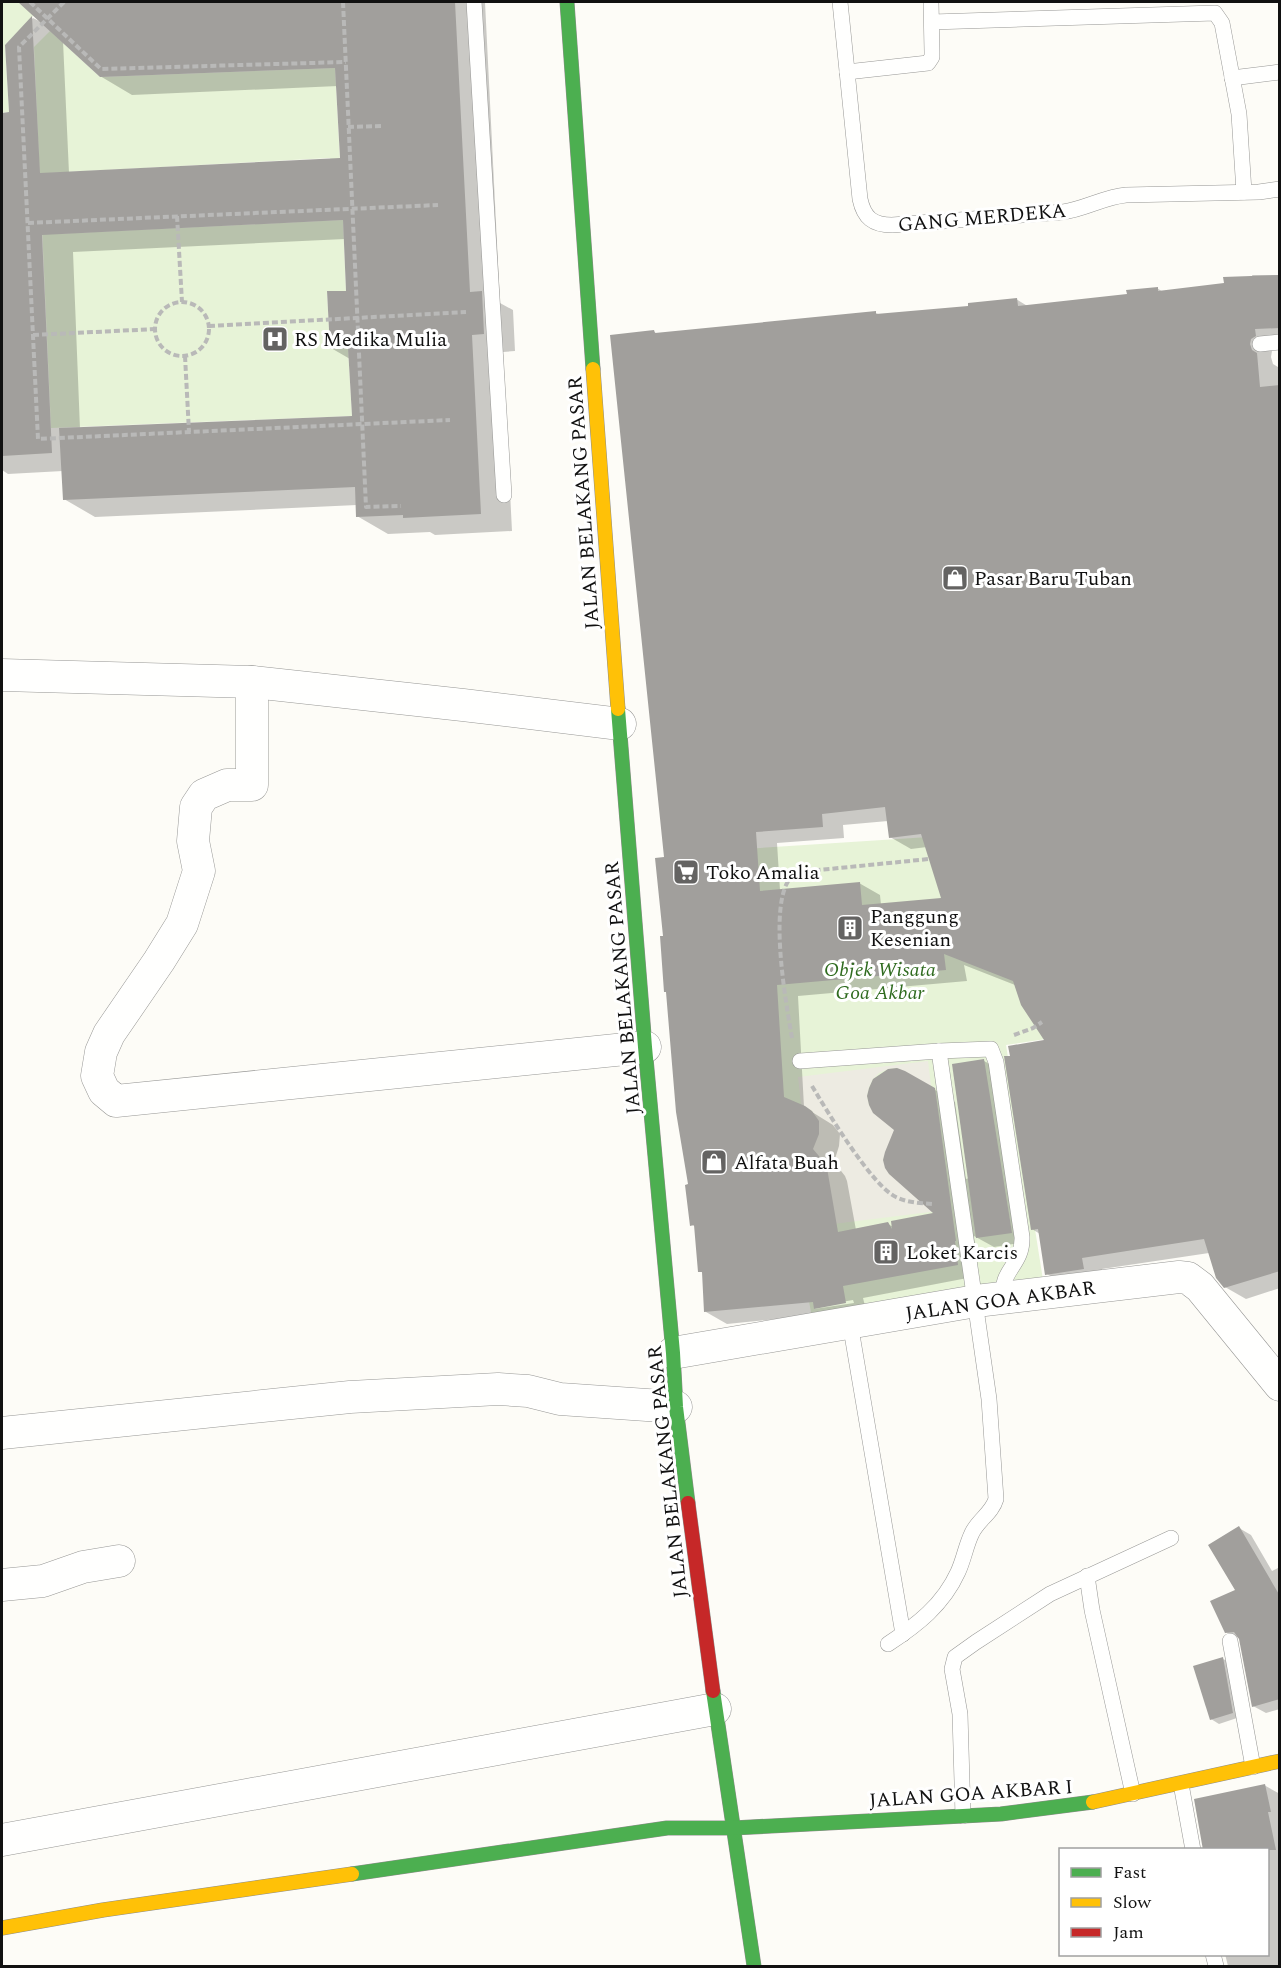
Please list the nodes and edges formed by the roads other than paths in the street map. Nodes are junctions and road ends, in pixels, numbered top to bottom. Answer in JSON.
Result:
{"nodes":[{"id":1,"x":474,"y":2,"type":"edge"},
{"id":2,"x":567,"y":2,"type":"edge"},
{"id":3,"x":840,"y":2,"type":"edge"},
{"id":4,"x":931,"y":2,"type":"edge"},
{"id":5,"x":1147,"y":8,"type":"edge"},
{"id":6,"x":932,"y":21,"type":"junction"},
{"id":7,"x":847,"y":72,"type":"junction"},
{"id":8,"x":1280,"y":72,"type":"edge"},
{"id":9,"x":1232,"y":78,"type":"junction"},
{"id":10,"x":1280,"y":189,"type":"edge"},
{"id":11,"x":1244,"y":192,"type":"junction"},
{"id":12,"x":1280,"y":342,"type":"edge"},
{"id":13,"x":1260,"y":344,"type":"dead end"},
{"id":14,"x":504,"y":495,"type":"dead end"},
{"id":15,"x":2,"y":675,"type":"edge"},
{"id":16,"x":252,"y":682,"type":"junction"},
{"id":17,"x":620,"y":724,"type":"junction"},
{"id":18,"x":645,"y":1047,"type":"junction"},
{"id":19,"x":939,"y":1051,"type":"junction"},
{"id":20,"x":800,"y":1061,"type":"road end"},
{"id":21,"x":989,"y":1299,"type":"junction"},
{"id":22,"x":850,"y":1323,"type":"junction"},
{"id":23,"x":673,"y":1353,"type":"junction"},
{"id":24,"x":1280,"y":1385,"type":"edge"},
{"id":25,"x":676,"y":1407,"type":"junction"},
{"id":26,"x":2,"y":1433,"type":"edge"},
{"id":27,"x":1171,"y":1538,"type":"dead end"},
{"id":28,"x":119,"y":1561,"type":"dead end"},
{"id":29,"x":1087,"y":1576,"type":"junction"},
{"id":30,"x":2,"y":1585,"type":"edge"},
{"id":31,"x":903,"y":1634,"type":"junction"},
{"id":32,"x":1230,"y":1641,"type":"dead end"},
{"id":33,"x":888,"y":1644,"type":"dead end"},
{"id":34,"x":715,"y":1709,"type":"junction"},
{"id":35,"x":1280,"y":1761,"type":"edge"},
{"id":36,"x":1253,"y":1767,"type":"junction"},
{"id":37,"x":1181,"y":1784,"type":"junction"},
{"id":38,"x":1133,"y":1794,"type":"junction"},
{"id":39,"x":963,"y":1816,"type":"junction"},
{"id":40,"x":733,"y":1828,"type":"junction"},
{"id":41,"x":2,"y":1840,"type":"edge"},
{"id":42,"x":1193,"y":1848,"type":"edge"},
{"id":43,"x":2,"y":1928,"type":"edge"},
{"id":44,"x":754,"y":1966,"type":"edge"}],
"edges":[{"from":1,"to":14,"type":"lane"},
{"from":2,"to":17,"type":"street","name":"JALAN BELAKANG PASAR"},
{"from":3,"to":7,"type":"lane"},
{"from":4,"to":6,"type":"lane"},
{"from":5,"to":6,"type":"lane"},
{"from":5,"to":9,"type":"lane"},
{"from":6,"to":7,"type":"lane"},
{"from":7,"to":11,"type":"lane","name":"GANG MERDEKA"},
{"from":8,"to":9,"type":"lane"},
{"from":9,"to":11,"type":"lane"},
{"from":10,"to":11,"type":"lane","name":"GANG MERDEKA"},
{"from":12,"to":13,"type":"lane"},
{"from":15,"to":16,"type":"street"},
{"from":16,"to":17,"type":"street"},
{"from":16,"to":18,"type":"street"},
{"from":17,"to":18,"type":"street","name":"JALAN BELAKANG PASAR"},
{"from":18,"to":23,"type":"street","name":"JALAN BELAKANG PASAR"},
{"from":19,"to":20,"type":"lane"},
{"from":19,"to":21,"type":"lane"},
{"from":19,"to":21,"type":"lane"},
{"from":21,"to":22,"type":"street","name":"JALAN GOA AKBAR"},
{"from":21,"to":24,"type":"street","name":"JALAN GOA AKBAR"},
{"from":21,"to":31,"type":"lane"},
{"from":22,"to":23,"type":"street","name":"JALAN GOA AKBAR"},
{"from":22,"to":31,"type":"lane"},
{"from":23,"to":25,"type":"street","name":"JALAN BELAKANG PASAR"},
{"from":25,"to":26,"type":"street"},
{"from":25,"to":34,"type":"street","name":"JALAN BELAKANG PASAR"},
{"from":27,"to":29,"type":"lane"},
{"from":28,"to":30,"type":"street"},
{"from":29,"to":38,"type":"lane"},
{"from":29,"to":39,"type":"lane"},
{"from":31,"to":33,"type":"lane"},
{"from":32,"to":36,"type":"lane"},
{"from":34,"to":40,"type":"street","name":"JALAN BELAKANG PASAR"},
{"from":34,"to":41,"type":"street"},
{"from":35,"to":36,"type":"street","name":"JALAN GOA AKBAR I"},
{"from":36,"to":37,"type":"street","name":"JALAN GOA AKBAR I"},
{"from":37,"to":38,"type":"street","name":"JALAN GOA AKBAR I"},
{"from":37,"to":42,"type":"lane"},
{"from":38,"to":39,"type":"street","name":"JALAN GOA AKBAR I"},
{"from":39,"to":40,"type":"street","name":"JALAN GOA AKBAR I"},
{"from":40,"to":43,"type":"street","name":"JALAN GOA AKBAR I"},
{"from":40,"to":44,"type":"street","name":"JALAN BELAKANG PASAR"}]}
